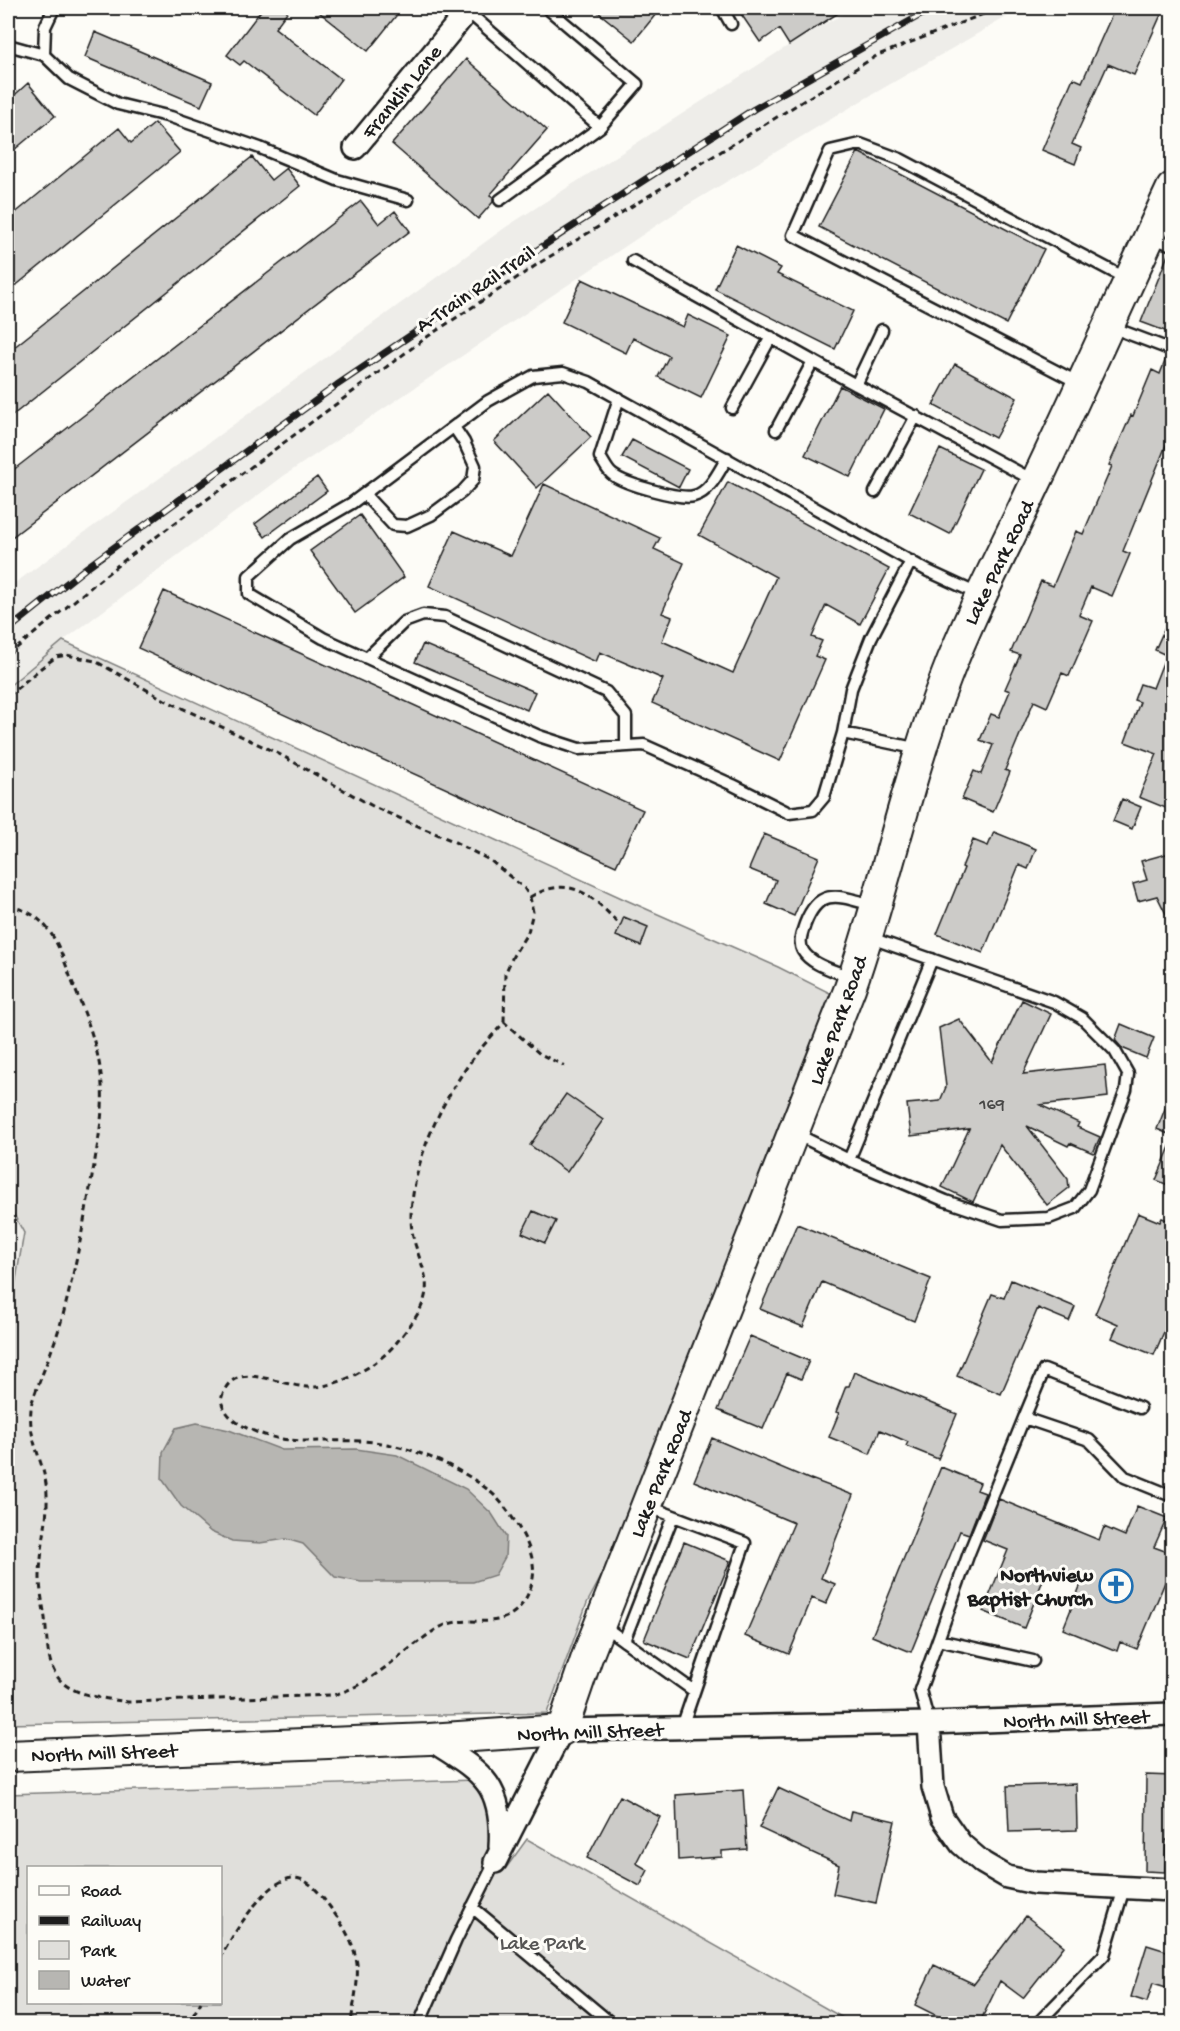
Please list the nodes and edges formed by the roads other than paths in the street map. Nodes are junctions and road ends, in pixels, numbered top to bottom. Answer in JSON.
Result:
{"nodes":[{"id":1,"x":54,"y":8,"type":"edge"},
{"id":2,"x":547,"y":8,"type":"edge"},
{"id":3,"x":723,"y":8,"type":"edge"},
{"id":4,"x":468,"y":10,"type":"edge"},
{"id":5,"x":731,"y":24,"type":"dead end"},
{"id":6,"x":8,"y":45,"type":"edge"},
{"id":7,"x":45,"y":56,"type":"junction"},
{"id":8,"x":600,"y":127,"type":"junction"},
{"id":9,"x":356,"y":148,"type":"dead end"},
{"id":10,"x":1173,"y":188,"type":"edge"},
{"id":11,"x":408,"y":200,"type":"dead end"},
{"id":12,"x":500,"y":200,"type":"dead end"},
{"id":13,"x":1161,"y":241,"type":"edge"},
{"id":14,"x":633,"y":261,"type":"dead end"},
{"id":15,"x":1129,"y":280,"type":"junction"},
{"id":16,"x":1108,"y":325,"type":"junction"},
{"id":17,"x":882,"y":330,"type":"dead end"},
{"id":18,"x":771,"y":338,"type":"junction"},
{"id":19,"x":1173,"y":350,"type":"edge"},
{"id":20,"x":813,"y":361,"type":"junction"},
{"id":21,"x":1081,"y":384,"type":"junction"},
{"id":22,"x":856,"y":385,"type":"junction"},
{"id":23,"x":619,"y":398,"type":"junction"},
{"id":24,"x":732,"y":408,"type":"dead end"},
{"id":25,"x":916,"y":416,"type":"junction"},
{"id":26,"x":454,"y":427,"type":"junction"},
{"id":27,"x":776,"y":430,"type":"dead end"},
{"id":28,"x":727,"y":458,"type":"junction"},
{"id":29,"x":1036,"y":482,"type":"junction"},
{"id":30,"x":875,"y":492,"type":"dead end"},
{"id":31,"x":364,"y":494,"type":"junction"},
{"id":32,"x":910,"y":561,"type":"junction"},
{"id":33,"x":982,"y":596,"type":"junction"},
{"id":34,"x":367,"y":658,"type":"junction"},
{"id":35,"x":843,"y":733,"type":"junction"},
{"id":36,"x":626,"y":746,"type":"junction"},
{"id":37,"x":921,"y":750,"type":"junction"},
{"id":38,"x":876,"y":906,"type":"junction"},
{"id":39,"x":867,"y":937,"type":"junction"},
{"id":40,"x":932,"y":959,"type":"junction"},
{"id":41,"x":853,"y":979,"type":"junction"},
{"id":42,"x":794,"y":1133,"type":"junction"},
{"id":43,"x":849,"y":1160,"type":"junction"},
{"id":44,"x":1140,"y":1408,"type":"dead end"},
{"id":45,"x":1024,"y":1418,"type":"junction"},
{"id":46,"x":1173,"y":1496,"type":"edge"},
{"id":47,"x":660,"y":1511,"type":"junction"},
{"id":48,"x":612,"y":1632,"type":"junction"},
{"id":49,"x":938,"y":1640,"type":"junction"},
{"id":50,"x":1033,"y":1661,"type":"dead end"},
{"id":51,"x":694,"y":1691,"type":"junction"},
{"id":52,"x":1171,"y":1711,"type":"edge"},
{"id":53,"x":929,"y":1723,"type":"junction"},
{"id":54,"x":682,"y":1727,"type":"junction"},
{"id":55,"x":562,"y":1730,"type":"junction"},
{"id":56,"x":429,"y":1739,"type":"junction"},
{"id":57,"x":8,"y":1756,"type":"edge"},
{"id":58,"x":498,"y":1858,"type":"junction"},
{"id":59,"x":1124,"y":1888,"type":"junction"},
{"id":60,"x":1173,"y":1890,"type":"edge"},
{"id":61,"x":472,"y":1907,"type":"junction"},
{"id":62,"x":419,"y":2024,"type":"edge"},
{"id":63,"x":612,"y":2024,"type":"edge"},
{"id":64,"x":1037,"y":2024,"type":"edge"}],
"edges":[{"from":1,"to":7,"type":"lane"},
{"from":2,"to":8,"type":"lane"},
{"from":3,"to":5,"type":"lane"},
{"from":4,"to":8,"type":"lane"},
{"from":4,"to":9,"type":"street","name":"Franklin Lane"},
{"from":6,"to":7,"type":"lane"},
{"from":7,"to":11,"type":"lane"},
{"from":8,"to":12,"type":"lane"},
{"from":10,"to":13,"type":"main road","name":"Lake Park Road"},
{"from":13,"to":15,"type":"main road","name":"Lake Park Road"},
{"from":14,"to":18,"type":"lane"},
{"from":15,"to":16,"type":"main road","name":"Lake Park Road"},
{"from":15,"to":21,"type":"lane"},
{"from":16,"to":19,"type":"lane"},
{"from":16,"to":21,"type":"main road","name":"Lake Park Road"},
{"from":17,"to":22,"type":"lane"},
{"from":18,"to":20,"type":"lane"},
{"from":18,"to":24,"type":"lane"},
{"from":20,"to":22,"type":"lane"},
{"from":20,"to":27,"type":"lane"},
{"from":21,"to":29,"type":"main road","name":"Lake Park Road"},
{"from":22,"to":25,"type":"lane"},
{"from":23,"to":26,"type":"lane"},
{"from":23,"to":28,"type":"lane"},
{"from":23,"to":28,"type":"lane"},
{"from":25,"to":29,"type":"lane"},
{"from":25,"to":30,"type":"lane"},
{"from":26,"to":31,"type":"lane"},
{"from":26,"to":31,"type":"lane"},
{"from":28,"to":32,"type":"lane"},
{"from":29,"to":33,"type":"main road","name":"Lake Park Road"},
{"from":31,"to":34,"type":"lane"},
{"from":32,"to":33,"type":"lane"},
{"from":32,"to":35,"type":"lane"},
{"from":33,"to":37,"type":"main road","name":"Lake Park Road"},
{"from":34,"to":36,"type":"lane"},
{"from":34,"to":36,"type":"lane"},
{"from":35,"to":36,"type":"lane"},
{"from":35,"to":37,"type":"lane"},
{"from":37,"to":38,"type":"main road","name":"Lake Park Road"},
{"from":38,"to":39,"type":"main road","name":"Lake Park Road"},
{"from":38,"to":41,"type":"lane"},
{"from":39,"to":40,"type":"lane"},
{"from":39,"to":41,"type":"main road","name":"Lake Park Road"},
{"from":40,"to":43,"type":"lane"},
{"from":40,"to":43,"type":"lane"},
{"from":41,"to":42,"type":"main road","name":"Lake Park Road"},
{"from":42,"to":43,"type":"lane"},
{"from":42,"to":47,"type":"main road","name":"Lake Park Road"},
{"from":44,"to":45,"type":"lane"},
{"from":45,"to":46,"type":"lane"},
{"from":45,"to":49,"type":"lane"},
{"from":47,"to":48,"type":"main road","name":"Lake Park Road"},
{"from":47,"to":51,"type":"lane"},
{"from":48,"to":51,"type":"lane"},
{"from":48,"to":55,"type":"main road","name":"Lake Park Road"},
{"from":49,"to":50,"type":"lane"},
{"from":49,"to":53,"type":"lane"},
{"from":51,"to":54,"type":"lane"},
{"from":52,"to":53,"type":"street","name":"North Mill Street"},
{"from":53,"to":54,"type":"street","name":"North Mill Street"},
{"from":53,"to":59,"type":"street"},
{"from":54,"to":55,"type":"street","name":"North Mill Street"},
{"from":55,"to":56,"type":"main road","name":"North Mill Street"},
{"from":55,"to":58,"type":"street","name":"Lake Park Road"},
{"from":56,"to":57,"type":"main road","name":"North Mill Street"},
{"from":56,"to":58,"type":"street","name":"Lake Park Road"},
{"from":58,"to":61,"type":"lane","name":"Lake Park Road"},
{"from":59,"to":60,"type":"street"},
{"from":59,"to":64,"type":"lane"},
{"from":61,"to":62,"type":"lane","name":"Lake Park Road"},
{"from":61,"to":63,"type":"lane"}]}
